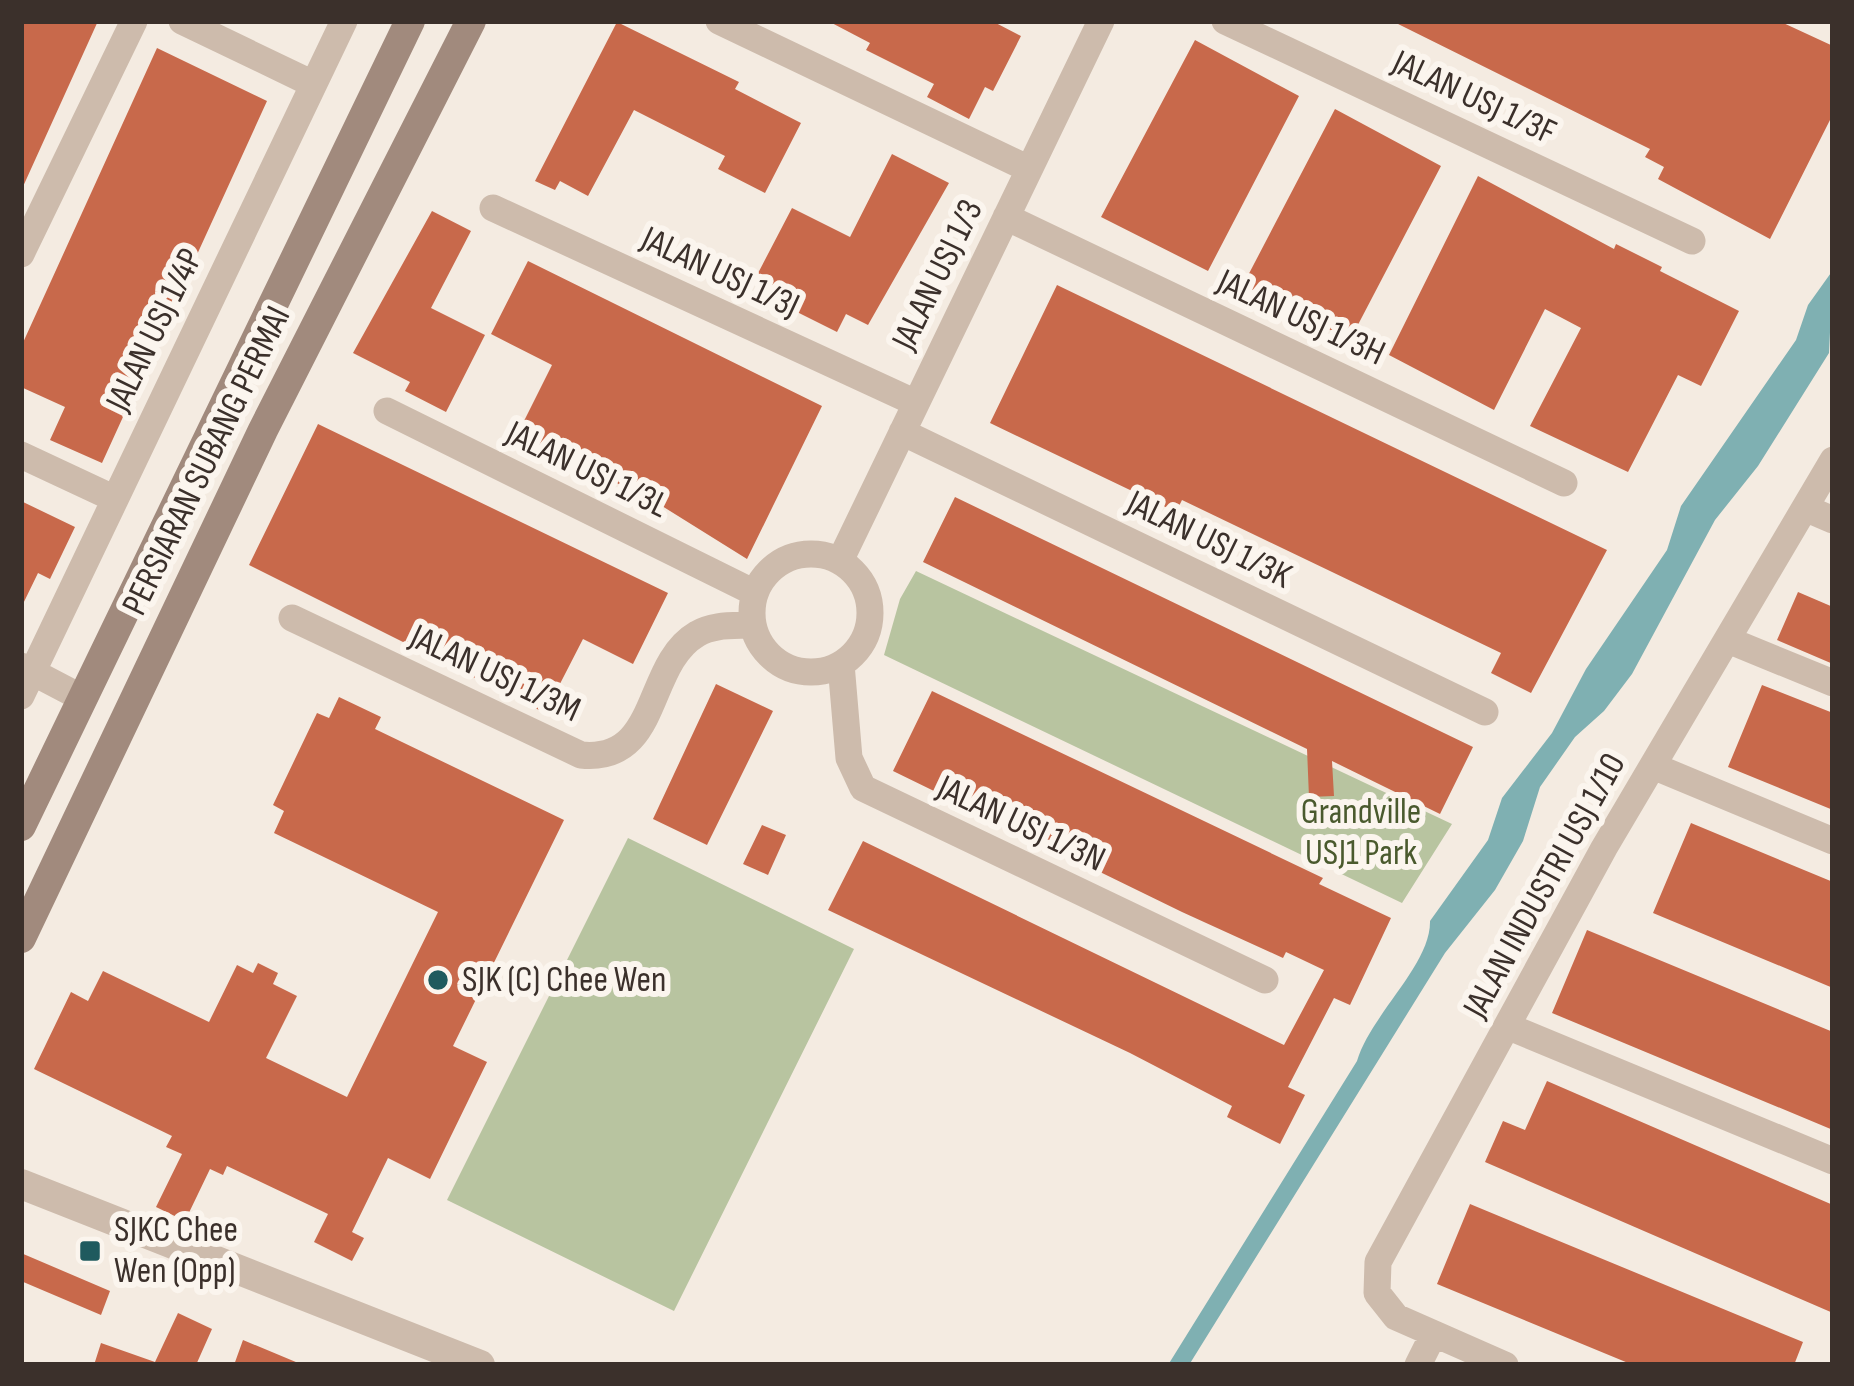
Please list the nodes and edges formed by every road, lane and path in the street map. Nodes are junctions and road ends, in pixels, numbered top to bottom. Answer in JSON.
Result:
{"nodes":[{"id":1,"x":134,"y":21,"type":"edge"},
{"id":2,"x":182,"y":21,"type":"edge"},
{"id":3,"x":344,"y":21,"type":"edge"},
{"id":4,"x":410,"y":21,"type":"edge"},
{"id":5,"x":471,"y":21,"type":"edge"},
{"id":6,"x":719,"y":21,"type":"edge"},
{"id":7,"x":1101,"y":21,"type":"edge"},
{"id":8,"x":1225,"y":21,"type":"edge"},
{"id":9,"x":313,"y":84,"type":"junction"},
{"id":10,"x":1030,"y":169,"type":"junction"},
{"id":11,"x":493,"y":208,"type":"dead end"},
{"id":12,"x":1006,"y":217,"type":"junction"},
{"id":13,"x":1692,"y":241,"type":"dead end"},
{"id":14,"x":21,"y":254,"type":"edge"},
{"id":15,"x":916,"y":403,"type":"junction"},
{"id":16,"x":387,"y":411,"type":"dead end"},
{"id":17,"x":902,"y":432,"type":"junction"},
{"id":18,"x":21,"y":455,"type":"edge"},
{"id":19,"x":1833,"y":460,"type":"edge"},
{"id":20,"x":1564,"y":483,"type":"dead end"},
{"id":21,"x":113,"y":499,"type":"junction"},
{"id":22,"x":1805,"y":508,"type":"junction"},
{"id":23,"x":1833,"y":520,"type":"edge"},
{"id":24,"x":840,"y":561,"type":"junction"},
{"id":25,"x":755,"y":592,"type":"junction"},
{"id":26,"x":292,"y":618,"type":"dead end"},
{"id":27,"x":752,"y":625,"type":"junction"},
{"id":28,"x":1728,"y":640,"type":"junction"},
{"id":29,"x":841,"y":664,"type":"junction"},
{"id":30,"x":25,"y":678,"type":"edge"},
{"id":31,"x":1833,"y":683,"type":"edge"},
{"id":32,"x":82,"y":698,"type":"junction"},
{"id":33,"x":1485,"y":712,"type":"dead end"},
{"id":34,"x":1654,"y":766,"type":"junction"},
{"id":35,"x":21,"y":826,"type":"edge"},
{"id":36,"x":1833,"y":841,"type":"edge"},
{"id":37,"x":21,"y":938,"type":"edge"},
{"id":38,"x":1265,"y":980,"type":"dead end"},
{"id":39,"x":1507,"y":1026,"type":"junction"},
{"id":40,"x":1833,"y":1161,"type":"edge"},
{"id":41,"x":21,"y":1184,"type":"edge"},
{"id":42,"x":1433,"y":1335,"type":"junction"},
{"id":43,"x":480,"y":1365,"type":"edge"},
{"id":44,"x":1418,"y":1365,"type":"edge"},
{"id":45,"x":1505,"y":1365,"type":"edge"}],
"edges":[{"from":1,"to":14,"type":"street"},
{"from":2,"to":9,"type":"street"},
{"from":3,"to":9,"type":"street","name":"JALAN USJ 1/4P"},
{"from":4,"to":32,"type":"main road","name":"PERSIARAN SUBANG PERMAI"},
{"from":5,"to":37,"type":"main road","name":"PERSIARAN SUBANG PERMAI"},
{"from":6,"to":10,"type":"street"},
{"from":7,"to":10,"type":"street","name":"JALAN USJ 1/3"},
{"from":8,"to":13,"type":"street","name":"JALAN USJ 1/3F"},
{"from":9,"to":21,"type":"street","name":"JALAN USJ 1/4P"},
{"from":10,"to":12,"type":"street","name":"JALAN USJ 1/3"},
{"from":11,"to":15,"type":"street","name":"JALAN USJ 1/3J"},
{"from":12,"to":15,"type":"street","name":"JALAN USJ 1/3"},
{"from":12,"to":20,"type":"street","name":"JALAN USJ 1/3H"},
{"from":15,"to":17,"type":"street","name":"JALAN USJ 1/3"},
{"from":16,"to":25,"type":"street","name":"JALAN USJ 1/3L"},
{"from":17,"to":24,"type":"street","name":"JALAN USJ 1/3"},
{"from":17,"to":33,"type":"street","name":"JALAN USJ 1/3K"},
{"from":18,"to":21,"type":"street"},
{"from":19,"to":22,"type":"street","name":"JALAN INDUSTRI USJ 1/10"},
{"from":21,"to":30,"type":"street","name":"JALAN USJ 1/4P"},
{"from":22,"to":23,"type":"street"},
{"from":22,"to":28,"type":"street","name":"JALAN INDUSTRI USJ 1/10"},
{"from":24,"to":25,"type":"street"},
{"from":24,"to":29,"type":"street"},
{"from":25,"to":27,"type":"street"},
{"from":26,"to":27,"type":"street","name":"JALAN USJ 1/3M"},
{"from":27,"to":29,"type":"street"},
{"from":28,"to":31,"type":"street"},
{"from":28,"to":34,"type":"street","name":"JALAN INDUSTRI USJ 1/10"},
{"from":29,"to":38,"type":"street","name":"JALAN USJ 1/3N"},
{"from":30,"to":32,"type":"street"},
{"from":32,"to":35,"type":"main road","name":"PERSIARAN SUBANG PERMAI"},
{"from":34,"to":36,"type":"street"},
{"from":34,"to":39,"type":"street","name":"JALAN INDUSTRI USJ 1/10"},
{"from":39,"to":40,"type":"street"},
{"from":39,"to":42,"type":"street","name":"JALAN INDUSTRI USJ 1/10"},
{"from":41,"to":43,"type":"street"},
{"from":42,"to":44,"type":"street"},
{"from":42,"to":45,"type":"street","name":"JALAN INDUSTRI USJ 1/10"}]}
